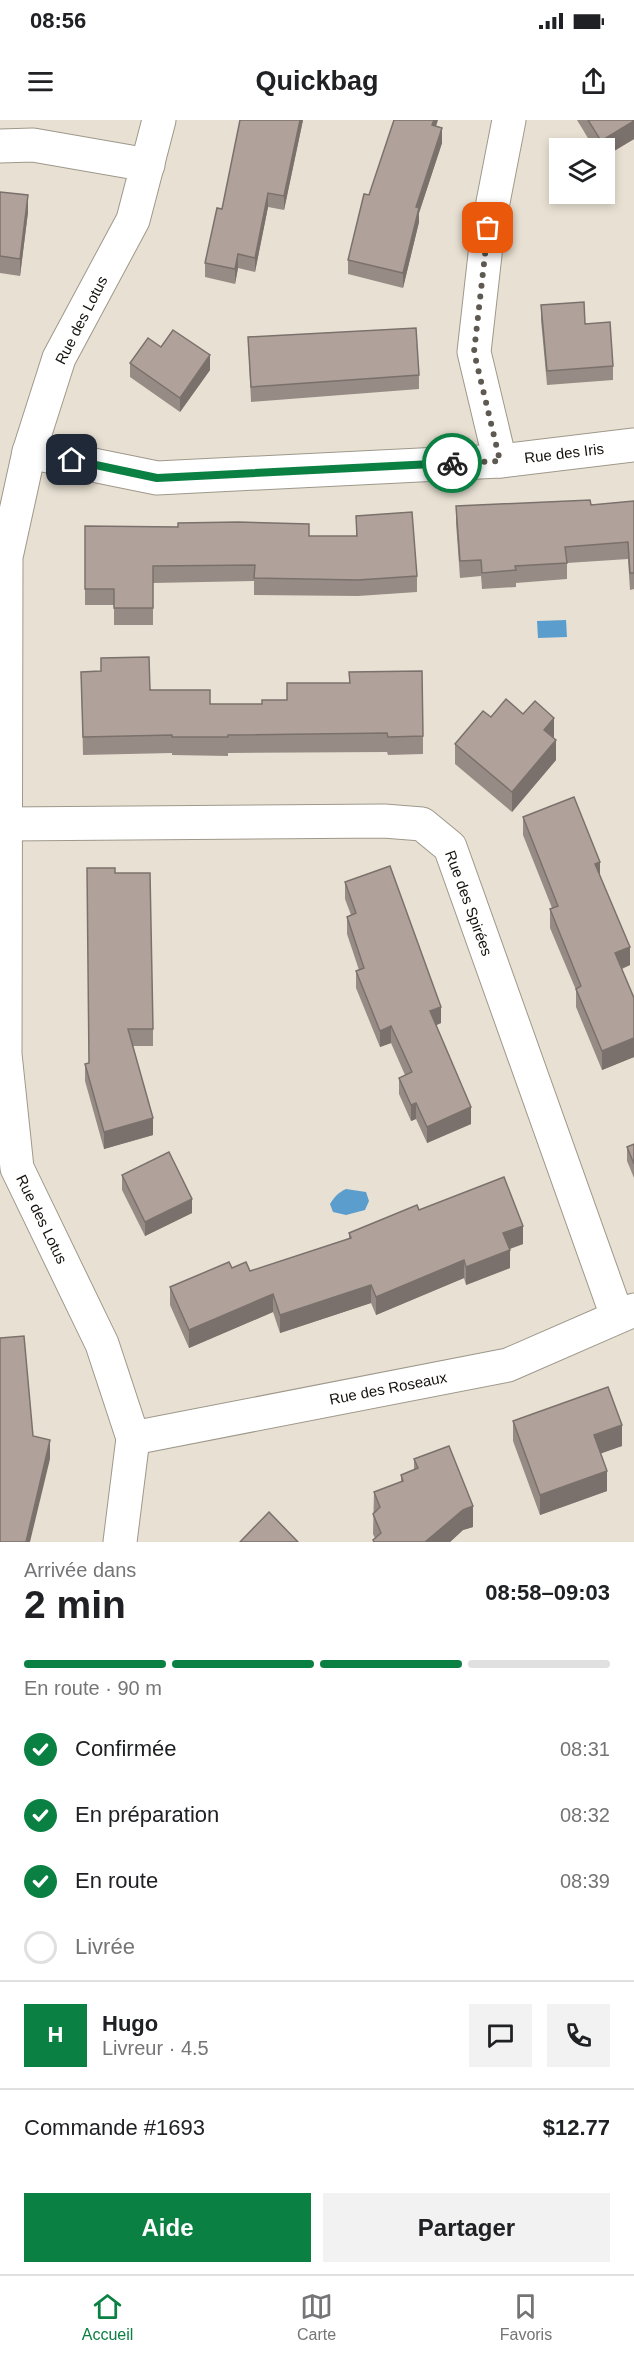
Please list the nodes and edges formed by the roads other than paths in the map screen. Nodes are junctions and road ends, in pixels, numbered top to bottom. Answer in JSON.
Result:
{"nodes":[{"id":1,"x":159,"y":120,"type":"edge"},
{"id":2,"x":509,"y":120,"type":"edge"},
{"id":3,"x":0,"y":146,"type":"edge"},
{"id":4,"x":148,"y":165,"type":"junction"},
{"id":5,"x":634,"y":445,"type":"edge"},
{"id":6,"x":29,"y":452,"type":"junction"},
{"id":7,"x":500,"y":461,"type":"junction"},
{"id":8,"x":6,"y":824,"type":"junction"},
{"id":9,"x":625,"y":1313,"type":"edge"},
{"id":10,"x":133,"y":1438,"type":"junction"},
{"id":11,"x":120,"y":1542,"type":"edge"}],
"edges":[{"from":1,"to":4,"type":"street","name":"Rue des Lotus"},
{"from":2,"to":7,"type":"street"},
{"from":3,"to":4,"type":"street"},
{"from":4,"to":6,"type":"street","name":"Rue des Lotus"},
{"from":5,"to":7,"type":"street","name":"Rue des Iris"},
{"from":6,"to":7,"type":"street","name":"Rue des Iris"},
{"from":6,"to":8,"type":"street","name":"Rue des Lotus"},
{"from":8,"to":9,"type":"street","name":"Rue des Spirées"},
{"from":8,"to":10,"type":"street","name":"Rue des Lotus"},
{"from":9,"to":10,"type":"street","name":"Rue des Roseaux"},
{"from":10,"to":11,"type":"street","name":"Rue des Lotus"}]}
